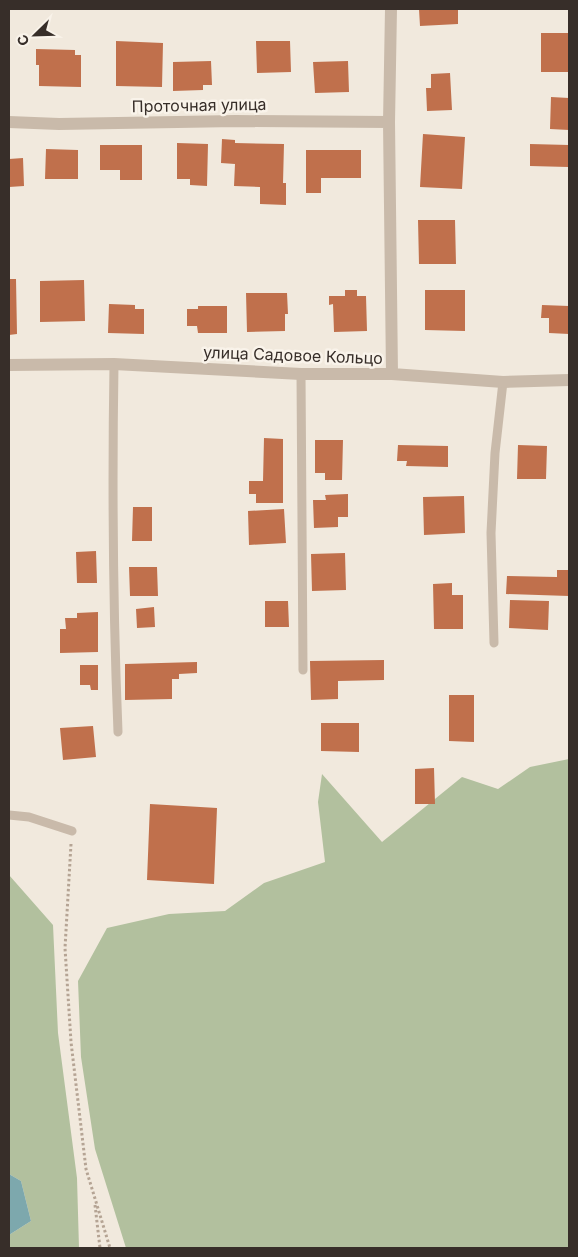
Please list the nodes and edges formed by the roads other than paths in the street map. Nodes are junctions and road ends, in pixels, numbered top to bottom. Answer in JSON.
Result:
{"nodes":[{"id":1,"x":391,"y":9,"type":"edge"},
{"id":2,"x":9,"y":122,"type":"edge"},
{"id":3,"x":389,"y":122,"type":"junction"},
{"id":4,"x":114,"y":364,"type":"junction"},
{"id":5,"x":9,"y":365,"type":"edge"},
{"id":6,"x":301,"y":374,"type":"junction"},
{"id":7,"x":392,"y":374,"type":"junction"},
{"id":8,"x":569,"y":380,"type":"edge"},
{"id":9,"x":502,"y":382,"type":"junction"},
{"id":10,"x":494,"y":643,"type":"dead end"},
{"id":11,"x":303,"y":670,"type":"dead end"},
{"id":12,"x":118,"y":732,"type":"dead end"},
{"id":13,"x":9,"y":815,"type":"edge"},
{"id":14,"x":72,"y":830,"type":"road end"}],
"edges":[{"from":1,"to":3,"type":"street","name":"улица Садовое Кольцо"},
{"from":2,"to":3,"type":"street","name":"Проточная улица"},
{"from":3,"to":7,"type":"street","name":"улица Садовое Кольцо"},
{"from":4,"to":5,"type":"street","name":"улица Садовое Кольцо"},
{"from":4,"to":6,"type":"street","name":"улица Садовое Кольцо"},
{"from":4,"to":12,"type":"lane"},
{"from":6,"to":7,"type":"street","name":"улица Садовое Кольцо"},
{"from":6,"to":11,"type":"lane"},
{"from":7,"to":9,"type":"street"},
{"from":8,"to":9,"type":"street"},
{"from":9,"to":10,"type":"lane"},
{"from":13,"to":14,"type":"lane"}]}
